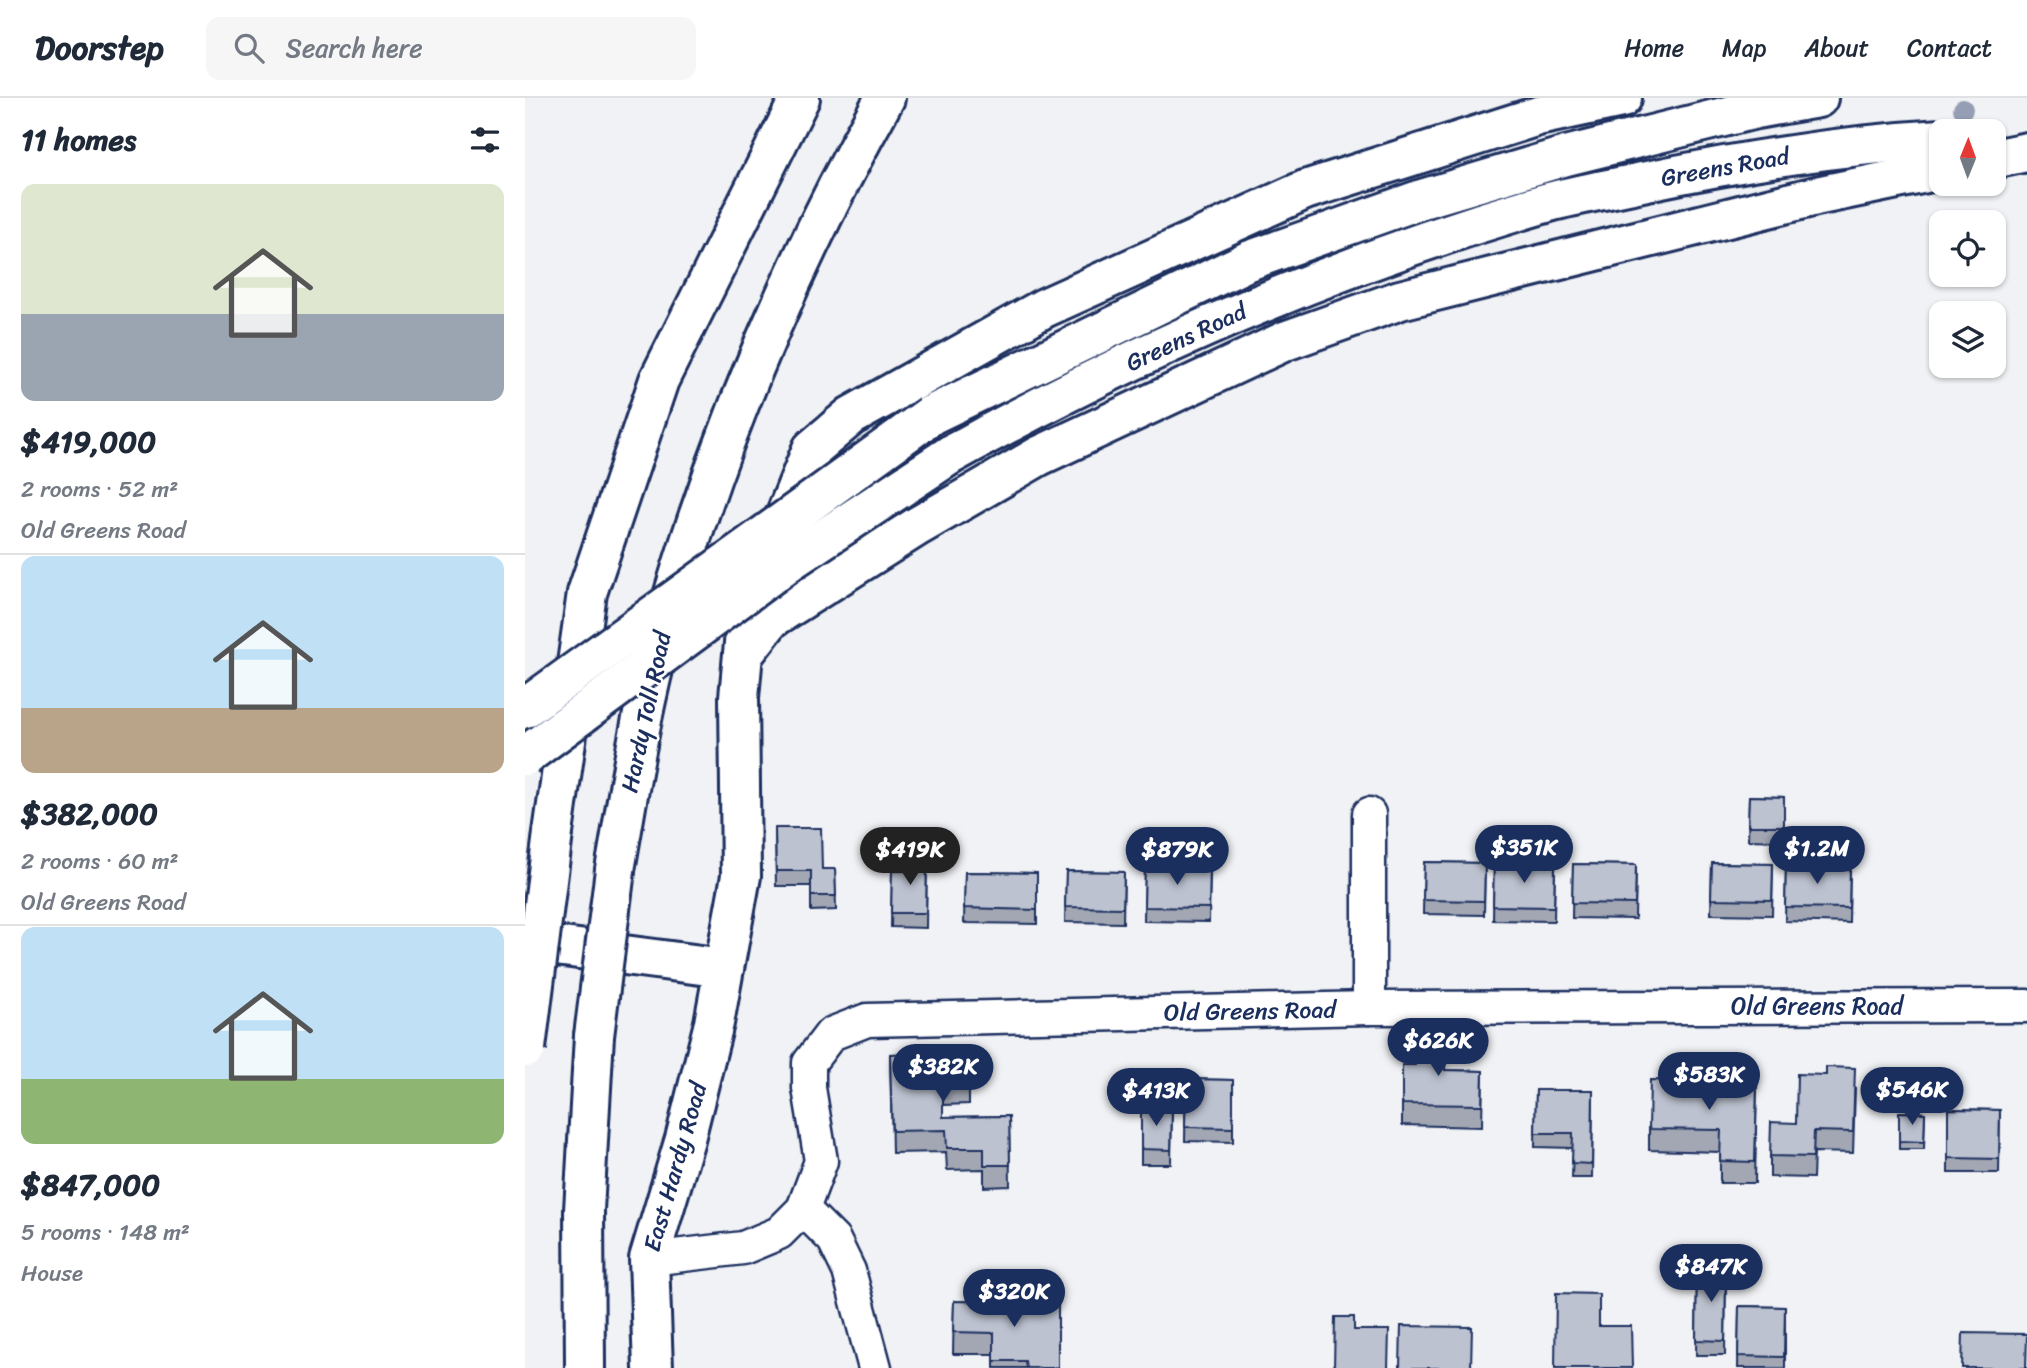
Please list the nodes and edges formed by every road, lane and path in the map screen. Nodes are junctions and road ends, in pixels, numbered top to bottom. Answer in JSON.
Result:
{"nodes":[{"id":1,"x":800,"y":98,"type":"edge"},
{"id":2,"x":885,"y":98,"type":"edge"},
{"id":3,"x":1622,"y":98,"type":"edge"},
{"id":4,"x":1818,"y":98,"type":"edge"},
{"id":5,"x":2006,"y":135,"type":"edge"},
{"id":6,"x":2027,"y":135,"type":"edge"},
{"id":7,"x":1929,"y":140,"type":"edge"},
{"id":8,"x":2027,"y":152,"type":"edge"},
{"id":9,"x":2006,"y":156,"type":"edge"},
{"id":10,"x":1929,"y":172,"type":"edge"},
{"id":11,"x":851,"y":416,"type":"junction"},
{"id":12,"x":918,"y":526,"type":"junction"},
{"id":13,"x":743,"y":656,"type":"junction"},
{"id":14,"x":525,"y":708,"type":"edge"},
{"id":15,"x":525,"y":756,"type":"edge"},
{"id":16,"x":1369,"y":814,"type":"dead end"},
{"id":17,"x":525,"y":942,"type":"edge"},
{"id":18,"x":724,"y":968,"type":"junction"},
{"id":19,"x":2027,"y":1006,"type":"edge"},
{"id":20,"x":1369,"y":1008,"type":"junction"},
{"id":21,"x":526,"y":1055,"type":"edge"},
{"id":22,"x":803,"y":1209,"type":"junction"},
{"id":23,"x":649,"y":1259,"type":"junction"},
{"id":24,"x":585,"y":1368,"type":"edge"},
{"id":25,"x":653,"y":1368,"type":"edge"},
{"id":26,"x":875,"y":1368,"type":"edge"}],
"edges":[{"from":1,"to":21,"type":"main road","bridge":true},
{"from":2,"to":24,"type":"main road","name":"Hardy Toll Road","bridge":true},
{"from":3,"to":11,"type":"main road","name":"East Hardy Road"},
{"from":4,"to":14,"type":"main road","name":"Greens Road","bridge":true},
{"from":5,"to":6,"type":"main road"},
{"from":7,"to":15,"type":"main road","name":"Greens Road","bridge":true},
{"from":8,"to":9,"type":"main road"},
{"from":10,"to":12,"type":"main road"},
{"from":11,"to":12,"type":"main road"},
{"from":11,"to":13,"type":"main road","name":"East Hardy Road"},
{"from":12,"to":13,"type":"main road"},
{"from":13,"to":18,"type":"main road","name":"East Hardy Road"},
{"from":16,"to":20,"type":"street"},
{"from":17,"to":18,"type":"main road"},
{"from":18,"to":23,"type":"main road","name":"East Hardy Road"},
{"from":19,"to":20,"type":"street","name":"Old Greens Road"},
{"from":20,"to":22,"type":"street","name":"Old Greens Road"},
{"from":22,"to":23,"type":"street","name":"Old Greens Road"},
{"from":22,"to":26,"type":"street"},
{"from":23,"to":25,"type":"main road","name":"East Hardy Road"}]}
